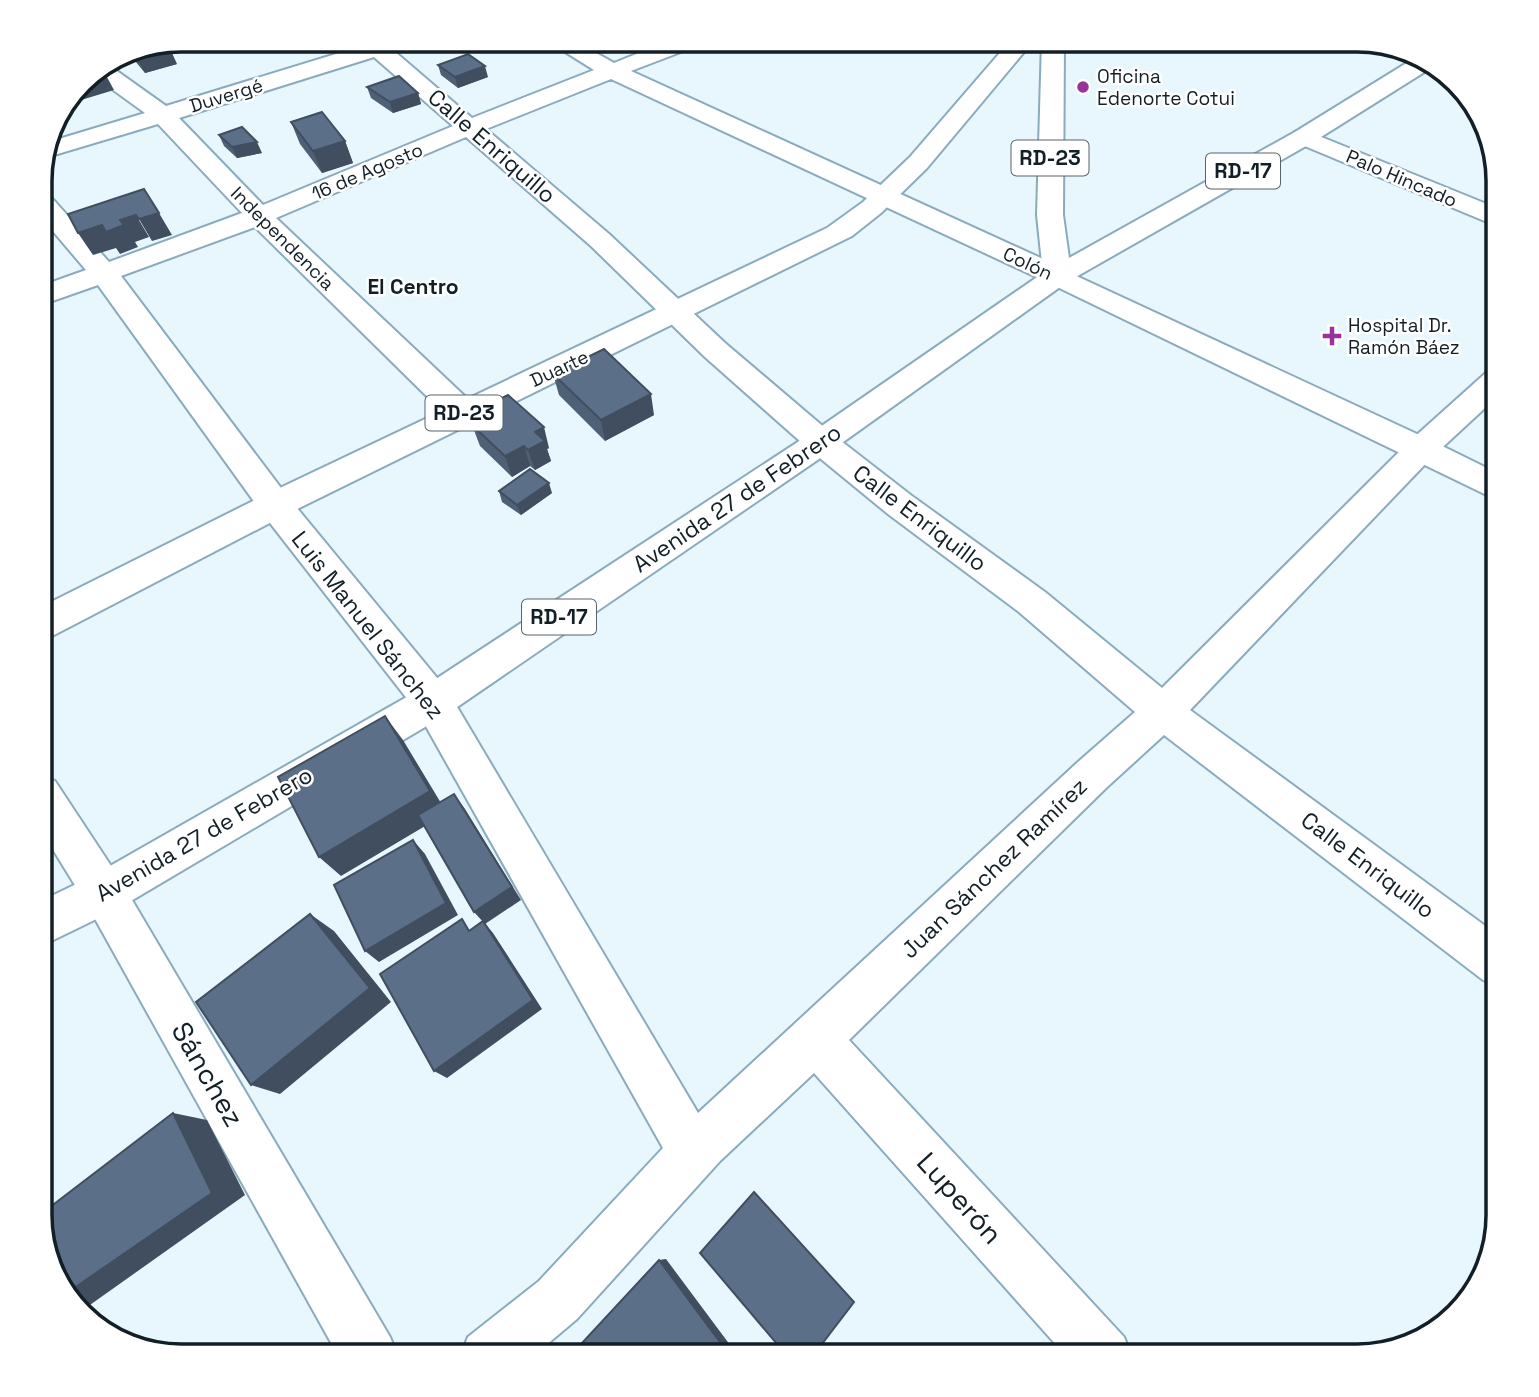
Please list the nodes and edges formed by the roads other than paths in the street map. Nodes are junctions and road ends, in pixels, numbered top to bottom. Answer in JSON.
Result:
{"nodes":[{"id":1,"x":356,"y":52,"type":"edge"},
{"id":2,"x":392,"y":52,"type":"edge"},
{"id":3,"x":578,"y":52,"type":"edge"},
{"id":4,"x":660,"y":52,"type":"edge"},
{"id":5,"x":1014,"y":52,"type":"edge"},
{"id":6,"x":1053,"y":52,"type":"edge"},
{"id":7,"x":1416,"y":67,"type":"edge"},
{"id":8,"x":612,"y":71,"type":"junction"},
{"id":9,"x":108,"y":76,"type":"edge"},
{"id":10,"x":163,"y":115,"type":"junction"},
{"id":11,"x":470,"y":127,"type":"junction"},
{"id":12,"x":1304,"y":137,"type":"junction"},
{"id":13,"x":57,"y":148,"type":"edge"},
{"id":14,"x":883,"y":196,"type":"junction"},
{"id":15,"x":1486,"y":214,"type":"edge"},
{"id":16,"x":53,"y":215,"type":"edge"},
{"id":17,"x":259,"y":216,"type":"junction"},
{"id":18,"x":104,"y":273,"type":"junction"},
{"id":19,"x":1057,"y":276,"type":"junction"},
{"id":20,"x":53,"y":292,"type":"edge"},
{"id":21,"x":675,"y":310,"type":"junction"},
{"id":22,"x":1486,"y":390,"type":"edge"},
{"id":23,"x":463,"y":413,"type":"junction"},
{"id":24,"x":821,"y":442,"type":"junction"},
{"id":25,"x":1421,"y":449,"type":"junction"},
{"id":26,"x":1486,"y":482,"type":"edge"},
{"id":27,"x":275,"y":505,"type":"junction"},
{"id":28,"x":53,"y":618,"type":"edge"},
{"id":29,"x":433,"y":702,"type":"junction"},
{"id":30,"x":1163,"y":712,"type":"junction"},
{"id":31,"x":53,"y":813,"type":"edge"},
{"id":32,"x":104,"y":892,"type":"junction"},
{"id":33,"x":53,"y":918,"type":"edge"},
{"id":34,"x":1486,"y":954,"type":"edge"},
{"id":35,"x":816,"y":1039,"type":"junction"},
{"id":36,"x":702,"y":1143,"type":"junction"},
{"id":37,"x":363,"y":1344,"type":"edge"},
{"id":38,"x":504,"y":1344,"type":"edge"},
{"id":39,"x":1092,"y":1344,"type":"edge"}],
"edges":[{"from":1,"to":10,"type":"street","name":"Duvergé"},
{"from":2,"to":11,"type":"street","name":"Calle Enriquillo"},
{"from":3,"to":8,"type":"street","name":"Colón"},
{"from":4,"to":8,"type":"street","name":"16 de Agosto"},
{"from":5,"to":14,"type":"street","name":"Duarte","number":"RD-23"},
{"from":6,"to":19,"type":"street","number":"RD-23"},
{"from":7,"to":12,"type":"street","name":"Avenida 27 de Febrero","number":"RD-17"},
{"from":8,"to":11,"type":"street","name":"16 de Agosto"},
{"from":8,"to":14,"type":"street","name":"Colón"},
{"from":9,"to":10,"type":"street","name":"Independencia"},
{"from":10,"to":13,"type":"street","name":"Duvergé"},
{"from":10,"to":17,"type":"street","name":"Independencia"},
{"from":11,"to":17,"type":"street","name":"16 de Agosto"},
{"from":11,"to":21,"type":"street","name":"Calle Enriquillo"},
{"from":12,"to":15,"type":"street","name":"Palo Hincado"},
{"from":12,"to":19,"type":"street","name":"Avenida 27 de Febrero","number":"RD-17"},
{"from":14,"to":19,"type":"street","name":"Colón"},
{"from":14,"to":21,"type":"street","name":"Duarte","number":"RD-23"},
{"from":16,"to":18,"type":"street","name":"Luis Manuel Sánchez"},
{"from":17,"to":18,"type":"street","name":"16 de Agosto"},
{"from":17,"to":23,"type":"street","name":"Independencia"},
{"from":18,"to":20,"type":"street","name":"16 de Agosto"},
{"from":18,"to":27,"type":"street","name":"Luis Manuel Sánchez"},
{"from":19,"to":24,"type":"street","name":"Avenida 27 de Febrero","number":"RD-17"},
{"from":19,"to":25,"type":"street","name":"Colón"},
{"from":21,"to":23,"type":"street","name":"Duarte","number":"RD-23"},
{"from":21,"to":24,"type":"street","name":"Calle Enriquillo"},
{"from":22,"to":25,"type":"street","name":"Juan Sánchez Ramírez"},
{"from":23,"to":27,"type":"street","name":"Duarte","number":"RD-23"},
{"from":24,"to":29,"type":"street","name":"Avenida 27 de Febrero","number":"RD-17"},
{"from":24,"to":30,"type":"street","name":"Calle Enriquillo"},
{"from":25,"to":26,"type":"street","name":"Colón"},
{"from":25,"to":30,"type":"street","name":"Juan Sánchez Ramírez"},
{"from":27,"to":28,"type":"street","name":"Duarte","number":"RD-23"},
{"from":27,"to":29,"type":"street","name":"Luis Manuel Sánchez"},
{"from":29,"to":32,"type":"street","name":"Avenida 27 de Febrero","number":"RD-17"},
{"from":29,"to":36,"type":"street","name":"Luis Manuel Sánchez"},
{"from":30,"to":34,"type":"street","name":"Calle Enriquillo"},
{"from":30,"to":35,"type":"street","name":"Juan Sánchez Ramírez"},
{"from":31,"to":32,"type":"street","name":"Sánchez"},
{"from":32,"to":33,"type":"street","name":"Avenida 27 de Febrero","number":"RD-17"},
{"from":32,"to":37,"type":"street","name":"Sánchez"},
{"from":35,"to":36,"type":"street","name":"Juan Sánchez Ramírez"},
{"from":35,"to":39,"type":"street","name":"Luperón"},
{"from":36,"to":38,"type":"street","name":"Juan Sánchez Ramírez"}]}
